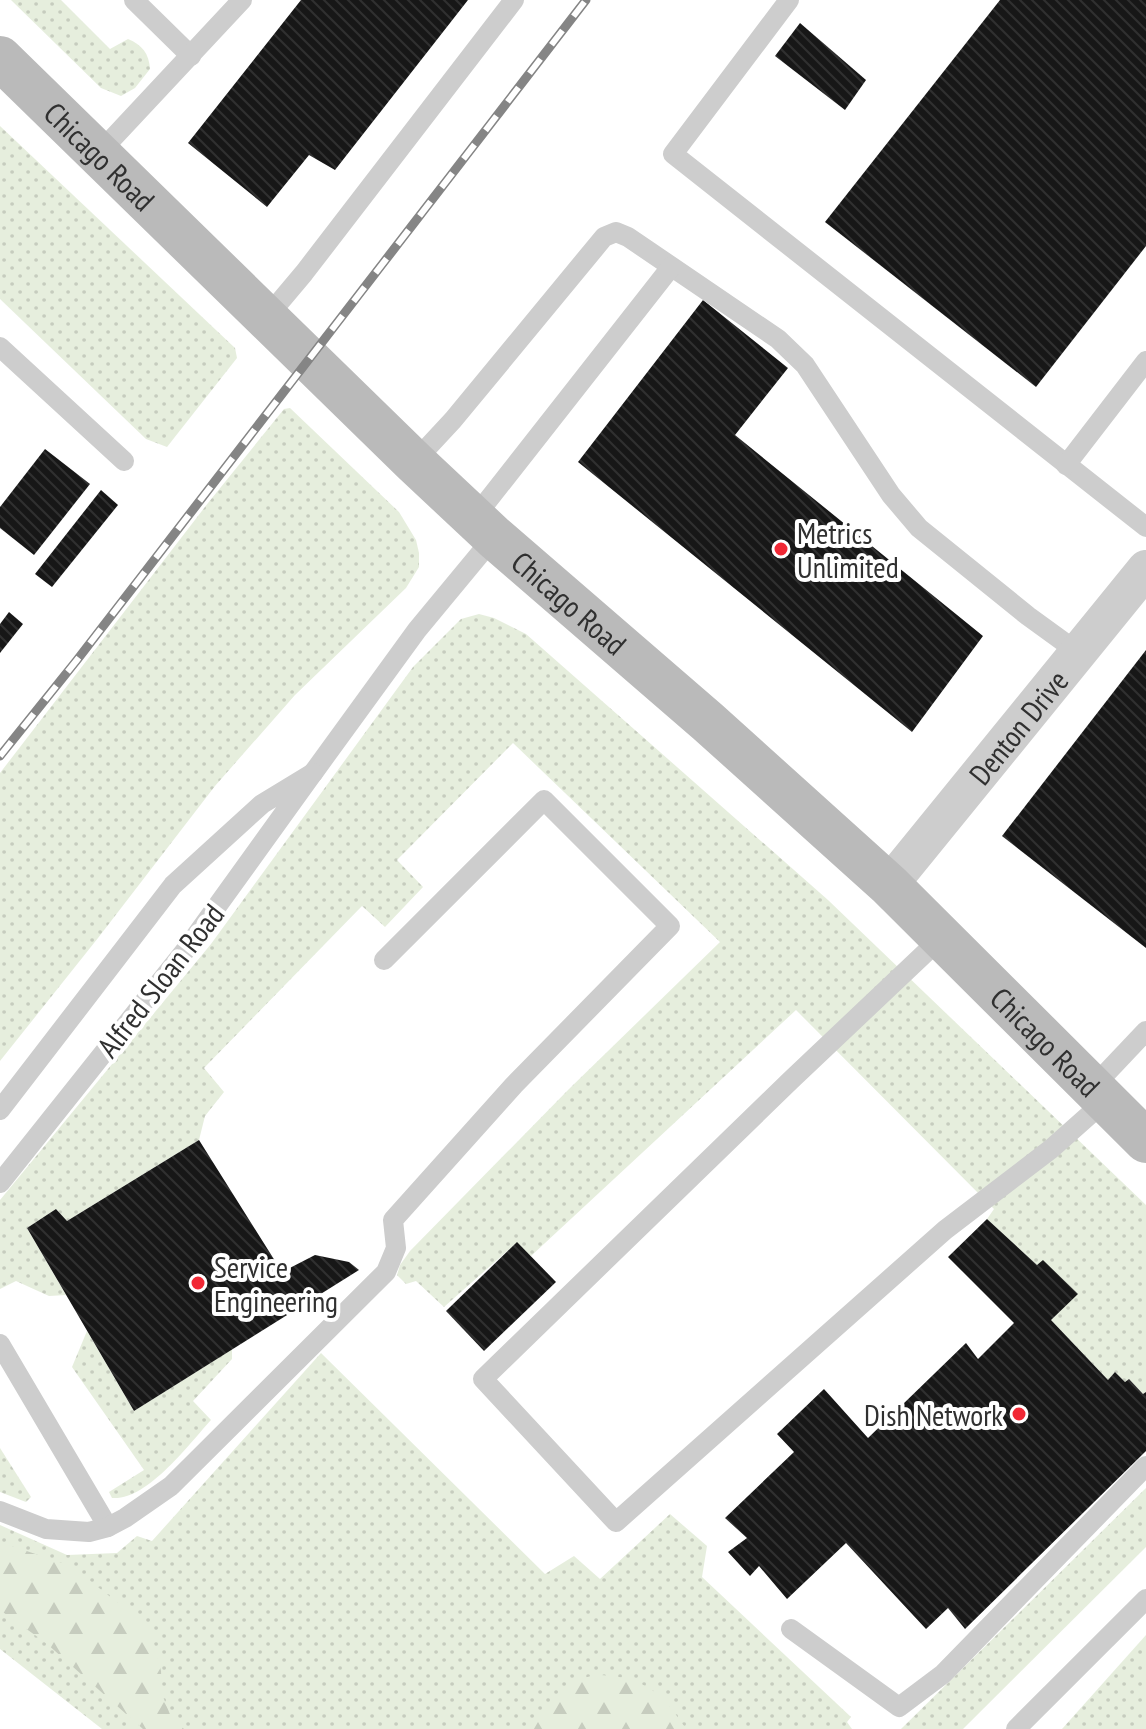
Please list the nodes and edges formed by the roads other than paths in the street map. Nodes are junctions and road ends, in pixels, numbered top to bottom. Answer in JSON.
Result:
{"nodes":[{"id":1,"x":134,"y":0,"type":"edge"},
{"id":2,"x":242,"y":0,"type":"edge"},
{"id":3,"x":514,"y":0,"type":"edge"},
{"id":4,"x":789,"y":0,"type":"edge"},
{"id":5,"x":191,"y":56,"type":"junction"},
{"id":6,"x":0,"y":58,"type":"edge"},
{"id":7,"x":98,"y":154,"type":"junction"},
{"id":8,"x":671,"y":267,"type":"junction"},
{"id":9,"x":267,"y":317,"type":"junction"},
{"id":10,"x":2,"y":352,"type":"edge"},
{"id":11,"x":1146,"y":361,"type":"edge"},
{"id":12,"x":124,"y":461,"type":"dead end"},
{"id":13,"x":414,"y":462,"type":"junction"},
{"id":14,"x":1066,"y":465,"type":"junction"},
{"id":15,"x":1146,"y":527,"type":"edge"},
{"id":16,"x":484,"y":528,"type":"junction"},
{"id":17,"x":1146,"y":569,"type":"edge"},
{"id":18,"x":1079,"y":653,"type":"junction"},
{"id":19,"x":313,"y":773,"type":"junction"},
{"id":20,"x":889,"y":885,"type":"junction"},
{"id":21,"x":941,"y":938,"type":"junction"},
{"id":22,"x":384,"y":960,"type":"dead end"},
{"id":23,"x":1146,"y":1031,"type":"edge"},
{"id":24,"x":1099,"y":1094,"type":"junction"},
{"id":25,"x":0,"y":1110,"type":"edge"},
{"id":26,"x":1146,"y":1141,"type":"edge"},
{"id":27,"x":0,"y":1183,"type":"edge"},
{"id":28,"x":0,"y":1344,"type":"edge"},
{"id":29,"x":1146,"y":1466,"type":"edge"},
{"id":30,"x":0,"y":1511,"type":"edge"},
{"id":31,"x":108,"y":1527,"type":"junction"},
{"id":32,"x":1146,"y":1599,"type":"edge"},
{"id":33,"x":791,"y":1629,"type":"dead end"},
{"id":34,"x":1016,"y":1729,"type":"edge"}],
"edges":[{"from":1,"to":5,"type":"lane"},
{"from":2,"to":5,"type":"lane"},
{"from":3,"to":9,"type":"lane"},
{"from":4,"to":14,"type":"lane"},
{"from":5,"to":7,"type":"lane"},
{"from":6,"to":7,"type":"main road","name":"Chicago Road"},
{"from":7,"to":9,"type":"main road","name":"Chicago Road"},
{"from":8,"to":13,"type":"lane"},
{"from":8,"to":16,"type":"lane","name":"Alfred Sloan Road"},
{"from":8,"to":18,"type":"lane"},
{"from":9,"to":13,"type":"main road","name":"Chicago Road"},
{"from":10,"to":12,"type":"lane"},
{"from":11,"to":14,"type":"lane"},
{"from":13,"to":16,"type":"main road","name":"Chicago Road"},
{"from":14,"to":15,"type":"lane"},
{"from":16,"to":19,"type":"lane","name":"Alfred Sloan Road"},
{"from":16,"to":20,"type":"main road","name":"Chicago Road"},
{"from":17,"to":18,"type":"street","name":"Denton Drive"},
{"from":18,"to":20,"type":"street","name":"Denton Drive"},
{"from":19,"to":25,"type":"lane","name":"Alfred Sloan Road"},
{"from":19,"to":27,"type":"lane","name":"Alfred Sloan Road"},
{"from":20,"to":21,"type":"main road","name":"Chicago Road"},
{"from":21,"to":24,"type":"main road","name":"Chicago Road"},
{"from":21,"to":24,"type":"lane"},
{"from":22,"to":31,"type":"lane"},
{"from":23,"to":24,"type":"lane"},
{"from":24,"to":26,"type":"main road","name":"Chicago Road"},
{"from":28,"to":31,"type":"lane"},
{"from":29,"to":33,"type":"lane"},
{"from":30,"to":31,"type":"lane"},
{"from":32,"to":34,"type":"lane"}]}
